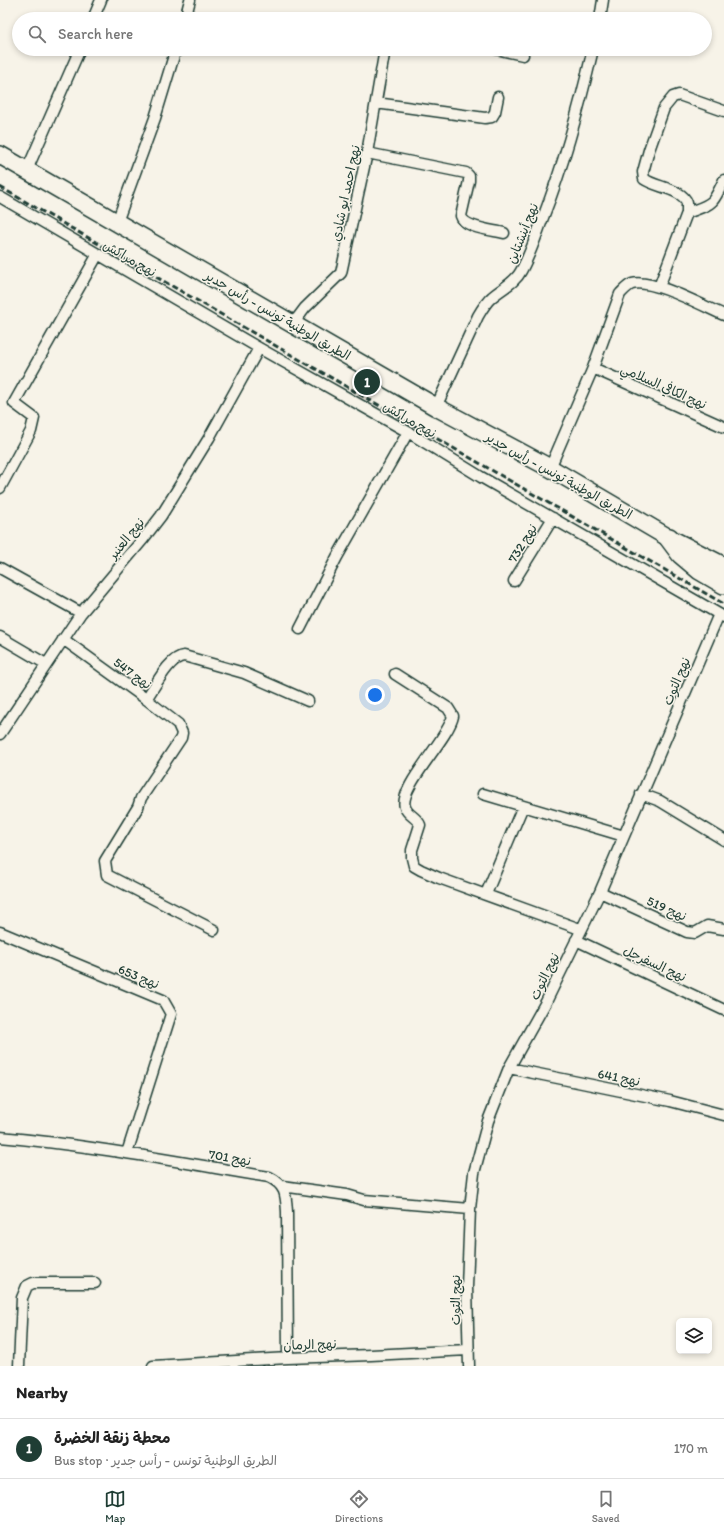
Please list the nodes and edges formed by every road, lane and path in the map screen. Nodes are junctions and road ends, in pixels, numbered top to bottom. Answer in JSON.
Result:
{"nodes":[{"id":1,"x":101,"y":0,"type":"edge"},
{"id":2,"x":190,"y":0,"type":"edge"},
{"id":3,"x":604,"y":0,"type":"edge"},
{"id":4,"x":96,"y":12,"type":"edge"},
{"id":5,"x":186,"y":12,"type":"edge"},
{"id":6,"x":601,"y":12,"type":"edge"},
{"id":7,"x":77,"y":56,"type":"edge"},
{"id":8,"x":174,"y":56,"type":"edge"},
{"id":9,"x":384,"y":56,"type":"edge"},
{"id":10,"x":591,"y":56,"type":"edge"},
{"id":11,"x":498,"y":97,"type":"dead end"},
{"id":12,"x":376,"y":102,"type":"junction"},
{"id":13,"x":724,"y":111,"type":"edge"},
{"id":14,"x":366,"y":153,"type":"junction"},
{"id":15,"x":0,"y":155,"type":"edge"},
{"id":16,"x":27,"y":170,"type":"junction"},
{"id":17,"x":724,"y":180,"type":"edge"},
{"id":18,"x":0,"y":197,"type":"edge"},
{"id":19,"x":687,"y":213,"type":"junction"},
{"id":20,"x":117,"y":222,"type":"junction"},
{"id":21,"x":504,"y":233,"type":"dead end"},
{"id":22,"x":98,"y":254,"type":"junction"},
{"id":23,"x":659,"y":287,"type":"junction"},
{"id":24,"x":724,"y":315,"type":"edge"},
{"id":25,"x":293,"y":324,"type":"junction"},
{"id":26,"x":259,"y":348,"type":"junction"},
{"id":27,"x":593,"y":368,"type":"junction"},
{"id":28,"x":436,"y":407,"type":"junction"},
{"id":29,"x":724,"y":427,"type":"edge"},
{"id":30,"x":408,"y":432,"type":"junction"},
{"id":31,"x":550,"y":468,"type":"junction"},
{"id":32,"x":0,"y":488,"type":"edge"},
{"id":33,"x":553,"y":518,"type":"junction"},
{"id":34,"x":669,"y":538,"type":"junction"},
{"id":35,"x":724,"y":566,"type":"edge"},
{"id":36,"x":0,"y":568,"type":"edge"},
{"id":37,"x":514,"y":581,"type":"dead end"},
{"id":38,"x":724,"y":584,"type":"edge"},
{"id":39,"x":81,"y":612,"type":"junction"},
{"id":40,"x":722,"y":616,"type":"edge"},
{"id":41,"x":300,"y":629,"type":"dead end"},
{"id":42,"x":0,"y":637,"type":"edge"},
{"id":43,"x":63,"y":639,"type":"junction"},
{"id":44,"x":46,"y":664,"type":"junction"},
{"id":45,"x":395,"y":674,"type":"dead end"},
{"id":46,"x":146,"y":699,"type":"junction"},
{"id":47,"x":308,"y":701,"type":"dead end"},
{"id":48,"x":0,"y":734,"type":"edge"},
{"id":49,"x":483,"y":794,"type":"dead end"},
{"id":50,"x":641,"y":794,"type":"junction"},
{"id":51,"x":523,"y":806,"type":"junction"},
{"id":52,"x":624,"y":836,"type":"junction"},
{"id":53,"x":724,"y":840,"type":"edge"},
{"id":54,"x":600,"y":892,"type":"junction"},
{"id":55,"x":486,"y":894,"type":"junction"},
{"id":56,"x":580,"y":929,"type":"junction"},
{"id":57,"x":724,"y":929,"type":"edge"},
{"id":58,"x":214,"y":930,"type":"dead end"},
{"id":59,"x":0,"y":932,"type":"edge"},
{"id":60,"x":576,"y":940,"type":"junction"},
{"id":61,"x":724,"y":1010,"type":"edge"},
{"id":62,"x":509,"y":1068,"type":"junction"},
{"id":63,"x":724,"y":1115,"type":"edge"},
{"id":64,"x":0,"y":1137,"type":"edge"},
{"id":65,"x":127,"y":1153,"type":"junction"},
{"id":66,"x":282,"y":1186,"type":"junction"},
{"id":67,"x":470,"y":1209,"type":"junction"},
{"id":68,"x":95,"y":1283,"type":"dead end"},
{"id":69,"x":468,"y":1350,"type":"junction"},
{"id":70,"x":288,"y":1358,"type":"junction"},
{"id":71,"x":19,"y":1366,"type":"edge"},
{"id":72,"x":152,"y":1366,"type":"edge"},
{"id":73,"x":469,"y":1366,"type":"edge"}],
"edges":[{"from":1,"to":4,"type":"street"},
{"from":2,"to":5,"type":"street"},
{"from":3,"to":6,"type":"street"},
{"from":7,"to":16,"type":"street"},
{"from":8,"to":20,"type":"street"},
{"from":9,"to":12,"type":"street","name":"نهج احمد ابو شادي"},
{"from":10,"to":28,"type":"street","name":"نهج أينشتاين"},
{"from":11,"to":12,"type":"street"},
{"from":12,"to":14,"type":"street","name":"نهج احمد ابو شادي"},
{"from":13,"to":19,"type":"street"},
{"from":14,"to":21,"type":"street"},
{"from":14,"to":25,"type":"street","name":"نهج احمد ابو شادي"},
{"from":15,"to":16,"type":"main road","name":"الطريق الوطنية تونس - رأس جدير"},
{"from":16,"to":20,"type":"main road","name":"الطريق الوطنية تونس - رأس جدير"},
{"from":17,"to":19,"type":"street"},
{"from":18,"to":22,"type":"street","name":"نهج مراكش"},
{"from":19,"to":23,"type":"street"},
{"from":20,"to":25,"type":"main road","name":"الطريق الوطنية تونس - رأس جدير"},
{"from":22,"to":26,"type":"street","name":"نهج مراكش"},
{"from":22,"to":32,"type":"street"},
{"from":23,"to":24,"type":"street"},
{"from":23,"to":27,"type":"street"},
{"from":25,"to":28,"type":"main road","name":"الطريق الوطنية تونس - رأس جدير"},
{"from":26,"to":30,"type":"street","name":"نهج مراكش"},
{"from":26,"to":39,"type":"street","name":"نهج العنبر"},
{"from":27,"to":29,"type":"street","name":"نهج الكافي السلامي"},
{"from":27,"to":31,"type":"street"},
{"from":28,"to":31,"type":"main road","name":"الطريق الوطنية تونس - رأس جدير"},
{"from":30,"to":33,"type":"street","name":"نهج مراكش"},
{"from":30,"to":41,"type":"street"},
{"from":31,"to":34,"type":"main road","name":"الطريق الوطنية تونس - رأس جدير"},
{"from":33,"to":37,"type":"street","name":"نهج 732"},
{"from":33,"to":40,"type":"street","name":"نهج مراكش"},
{"from":34,"to":35,"type":"main road","name":"الطريق الوطنية تونس - رأس جدير"},
{"from":34,"to":38,"type":"highway"},
{"from":36,"to":39,"type":"street"},
{"from":39,"to":43,"type":"street","name":"نهج العنبر"},
{"from":40,"to":50,"type":"street","name":"نهج التوت"},
{"from":42,"to":44,"type":"street"},
{"from":43,"to":44,"type":"street","name":"نهج العنبر"},
{"from":43,"to":46,"type":"street","name":"نهج 547"},
{"from":44,"to":48,"type":"street","name":"نهج العنبر"},
{"from":45,"to":55,"type":"street"},
{"from":46,"to":47,"type":"street"},
{"from":46,"to":58,"type":"street","name":"نهج 547"},
{"from":49,"to":51,"type":"street"},
{"from":50,"to":52,"type":"street","name":"نهج التوت"},
{"from":50,"to":53,"type":"street"},
{"from":51,"to":52,"type":"street"},
{"from":51,"to":55,"type":"street"},
{"from":52,"to":54,"type":"street","name":"نهج التوت"},
{"from":54,"to":56,"type":"street","name":"نهج التوت"},
{"from":54,"to":57,"type":"street","name":"نهج 519"},
{"from":55,"to":56,"type":"street"},
{"from":56,"to":60,"type":"street","name":"نهج التوت"},
{"from":59,"to":65,"type":"street","name":"نهج 653"},
{"from":60,"to":61,"type":"street","name":"نهج السفرجل"},
{"from":60,"to":62,"type":"street","name":"نهج التوت"},
{"from":62,"to":63,"type":"street","name":"نهج 641"},
{"from":62,"to":67,"type":"street","name":"نهج التوت"},
{"from":64,"to":65,"type":"street","name":"نهج 701"},
{"from":65,"to":66,"type":"street","name":"نهج 701"},
{"from":66,"to":67,"type":"street"},
{"from":66,"to":70,"type":"street"},
{"from":67,"to":69,"type":"street","name":"نهج التوت"},
{"from":68,"to":71,"type":"street"},
{"from":69,"to":70,"type":"street","name":"نهج الرمان"},
{"from":69,"to":73,"type":"street","name":"نهج التوت"},
{"from":70,"to":72,"type":"street","name":"نهج الرمان"}]}
